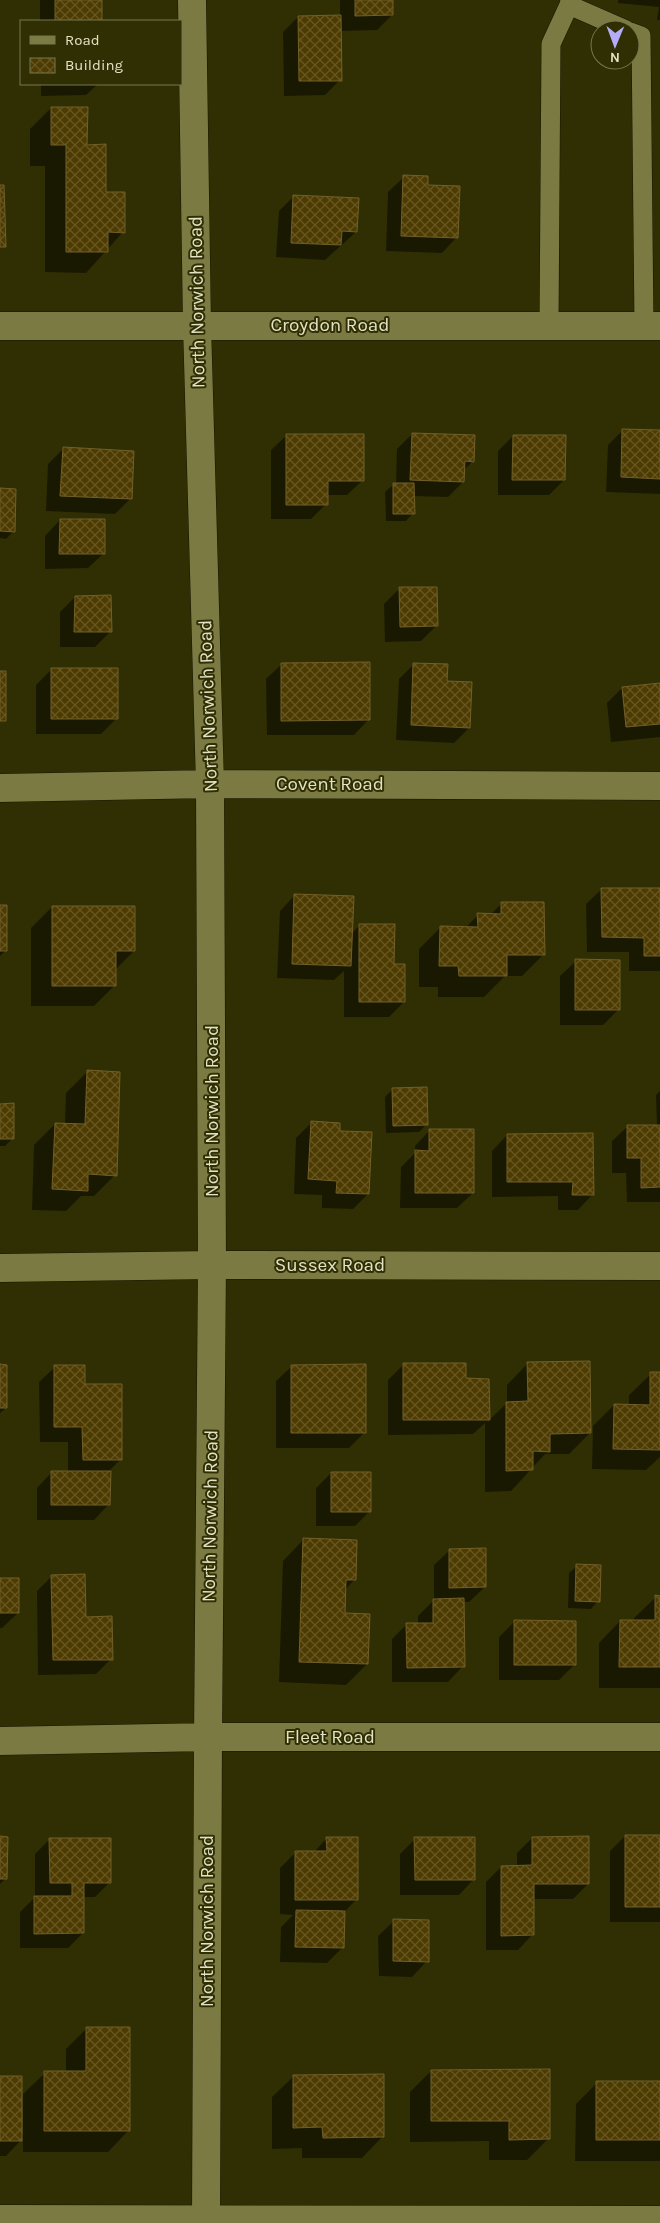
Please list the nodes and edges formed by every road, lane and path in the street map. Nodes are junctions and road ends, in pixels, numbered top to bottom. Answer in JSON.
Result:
{"nodes":[{"id":1,"x":192,"y":0,"type":"edge"},
{"id":2,"x":570,"y":2,"type":"edge"},
{"id":3,"x":606,"y":20,"type":"edge"},
{"id":4,"x":640,"y":36,"type":"edge"},
{"id":5,"x":197,"y":325,"type":"junction"},
{"id":6,"x":0,"y":326,"type":"edge"},
{"id":7,"x":550,"y":326,"type":"junction"},
{"id":8,"x":652,"y":326,"type":"edge"},
{"id":9,"x":210,"y":784,"type":"junction"},
{"id":10,"x":660,"y":786,"type":"edge"},
{"id":11,"x":0,"y":788,"type":"edge"},
{"id":12,"x":212,"y":1265,"type":"junction"},
{"id":13,"x":660,"y":1266,"type":"edge"},
{"id":14,"x":0,"y":1268,"type":"edge"},
{"id":15,"x":208,"y":1737,"type":"junction"},
{"id":16,"x":660,"y":1737,"type":"edge"},
{"id":17,"x":0,"y":1741,"type":"edge"},
{"id":18,"x":0,"y":2219,"type":"edge"},
{"id":19,"x":660,"y":2220,"type":"edge"},
{"id":20,"x":206,"y":2221,"type":"edge"}],
"edges":[{"from":1,"to":5,"type":"street","name":"North Norwich Road"},
{"from":2,"to":3,"type":"lane"},
{"from":2,"to":7,"type":"lane"},
{"from":4,"to":8,"type":"lane"},
{"from":5,"to":6,"type":"street","name":"Croydon Road"},
{"from":5,"to":7,"type":"street","name":"Croydon Road"},
{"from":5,"to":9,"type":"street","name":"North Norwich Road"},
{"from":7,"to":8,"type":"street","name":"Croydon Road"},
{"from":9,"to":10,"type":"street","name":"Covent Road"},
{"from":9,"to":11,"type":"street","name":"Covent Road"},
{"from":9,"to":12,"type":"street","name":"North Norwich Road"},
{"from":12,"to":13,"type":"street","name":"Sussex Road"},
{"from":12,"to":14,"type":"street","name":"Sussex Road"},
{"from":12,"to":15,"type":"street","name":"North Norwich Road"},
{"from":15,"to":16,"type":"street","name":"Fleet Road"},
{"from":15,"to":17,"type":"street","name":"Fleet Road"},
{"from":15,"to":20,"type":"street","name":"North Norwich Road"},
{"from":18,"to":20,"type":"street"},
{"from":19,"to":20,"type":"street"}]}
